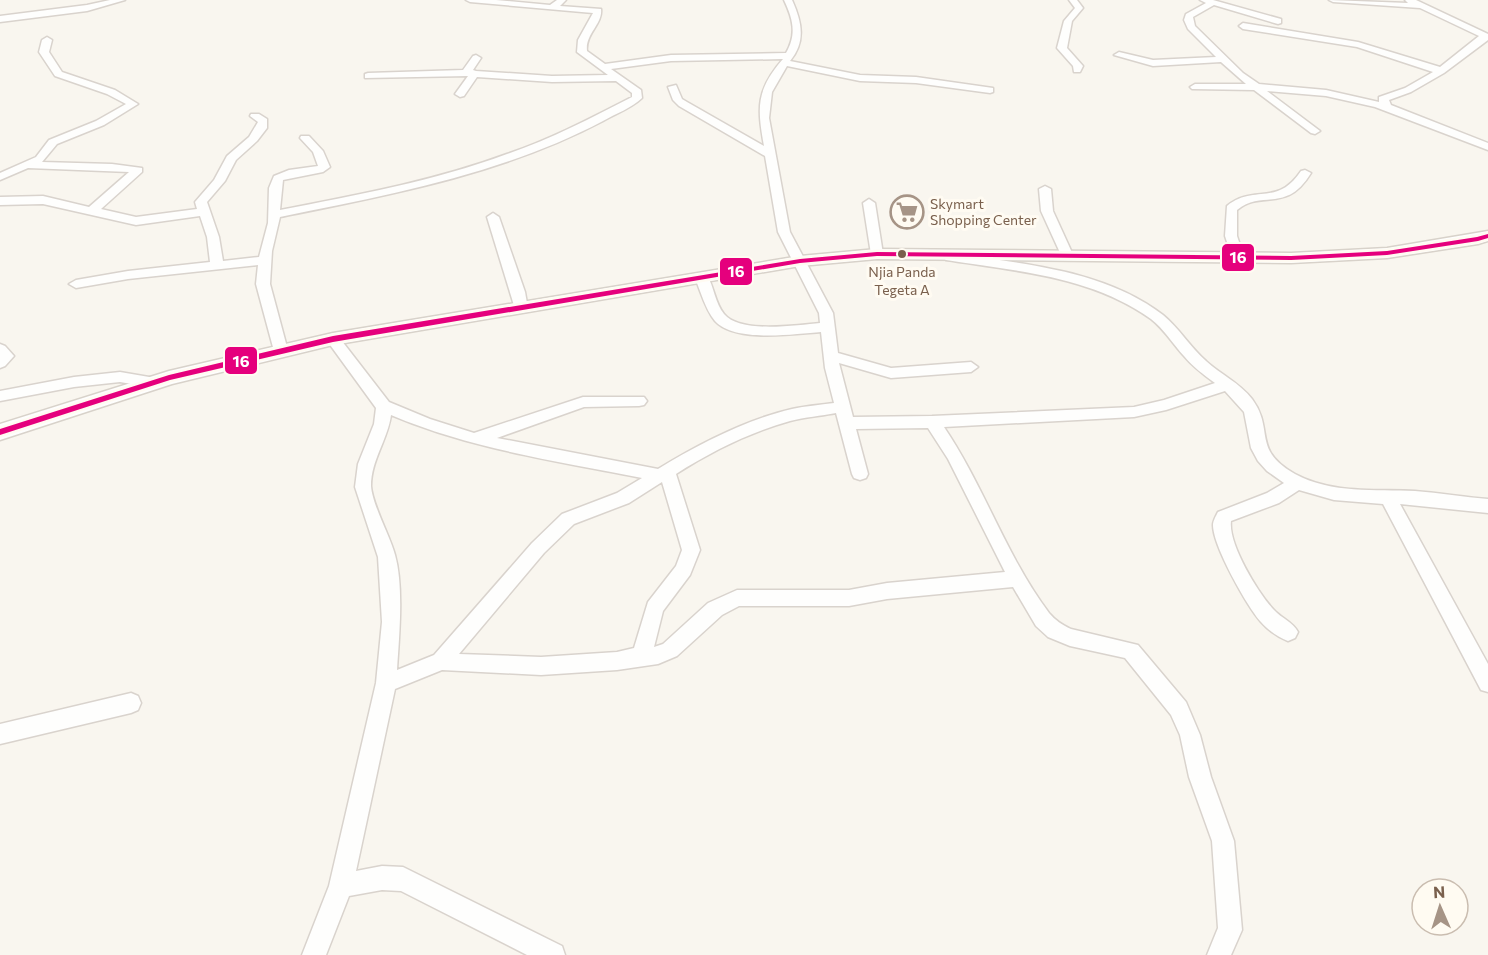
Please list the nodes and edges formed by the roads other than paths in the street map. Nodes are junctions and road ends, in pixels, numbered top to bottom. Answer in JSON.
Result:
{"nodes":[{"id":1,"x":121,"y":0,"type":"edge"},
{"id":2,"x":470,"y":0,"type":"edge"},
{"id":3,"x":562,"y":0,"type":"edge"},
{"id":4,"x":788,"y":0,"type":"edge"},
{"id":5,"x":1073,"y":0,"type":"edge"},
{"id":6,"x":1333,"y":0,"type":"edge"},
{"id":7,"x":1409,"y":0,"type":"edge"},
{"id":8,"x":1208,"y":1,"type":"edge"},
{"id":9,"x":1419,"y":6,"type":"junction"},
{"id":10,"x":552,"y":8,"type":"junction"},
{"id":11,"x":0,"y":19,"type":"edge"},
{"id":12,"x":1243,"y":26,"type":"dead end"},
{"id":13,"x":1341,"y":34,"type":"dead end"},
{"id":14,"x":1486,"y":36,"type":"edge"},
{"id":15,"x":47,"y":40,"type":"dead end"},
{"id":16,"x":1119,"y":55,"type":"dead end"},
{"id":17,"x":476,"y":58,"type":"dead end"},
{"id":18,"x":1225,"y":59,"type":"junction"},
{"id":19,"x":787,"y":60,"type":"junction"},
{"id":20,"x":604,"y":67,"type":"junction"},
{"id":21,"x":1077,"y":70,"type":"dead end"},
{"id":22,"x":1441,"y":70,"type":"junction"},
{"id":23,"x":472,"y":73,"type":"junction"},
{"id":24,"x":368,"y":76,"type":"dead end"},
{"id":25,"x":617,"y":78,"type":"junction"},
{"id":26,"x":673,"y":87,"type":"dead end"},
{"id":27,"x":1195,"y":87,"type":"dead end"},
{"id":28,"x":1256,"y":87,"type":"junction"},
{"id":29,"x":990,"y":90,"type":"dead end"},
{"id":30,"x":460,"y":94,"type":"dead end"},
{"id":31,"x":1387,"y":107,"type":"junction"},
{"id":32,"x":255,"y":116,"type":"dead end"},
{"id":33,"x":1315,"y":131,"type":"dead end"},
{"id":34,"x":305,"y":138,"type":"dead end"},
{"id":35,"x":1488,"y":147,"type":"edge"},
{"id":36,"x":771,"y":155,"type":"junction"},
{"id":37,"x":28,"y":165,"type":"junction"},
{"id":38,"x":1305,"y":173,"type":"dead end"},
{"id":39,"x":0,"y":177,"type":"edge"},
{"id":40,"x":1044,"y":189,"type":"dead end"},
{"id":41,"x":0,"y":201,"type":"edge"},
{"id":42,"x":869,"y":203,"type":"dead end"},
{"id":43,"x":93,"y":210,"type":"junction"},
{"id":44,"x":203,"y":212,"type":"junction"},
{"id":45,"x":274,"y":215,"type":"junction"},
{"id":46,"x":494,"y":218,"type":"dead end"},
{"id":47,"x":1488,"y":236,"type":"edge"},
{"id":48,"x":878,"y":254,"type":"junction"},
{"id":49,"x":944,"y":256,"type":"junction"},
{"id":50,"x":1068,"y":256,"type":"junction"},
{"id":51,"x":1238,"y":257,"type":"junction"},
{"id":52,"x":265,"y":260,"type":"junction"},
{"id":53,"x":800,"y":261,"type":"junction"},
{"id":54,"x":217,"y":264,"type":"junction"},
{"id":55,"x":702,"y":278,"type":"junction"},
{"id":56,"x":76,"y":284,"type":"dead end"},
{"id":57,"x":521,"y":309,"type":"junction"},
{"id":58,"x":828,"y":327,"type":"junction"},
{"id":59,"x":333,"y":339,"type":"junction"},
{"id":60,"x":0,"y":349,"type":"edge"},
{"id":61,"x":281,"y":351,"type":"junction"},
{"id":62,"x":831,"y":356,"type":"junction"},
{"id":63,"x":0,"y":363,"type":"edge"},
{"id":64,"x":971,"y":367,"type":"dead end"},
{"id":65,"x":155,"y":383,"type":"junction"},
{"id":66,"x":1227,"y":385,"type":"junction"},
{"id":67,"x":0,"y":396,"type":"edge"},
{"id":68,"x":639,"y":401,"type":"dead end"},
{"id":69,"x":384,"y":406,"type":"junction"},
{"id":70,"x":843,"y":415,"type":"junction"},
{"id":71,"x":932,"y":422,"type":"junction"},
{"id":72,"x":0,"y":432,"type":"edge"},
{"id":73,"x":474,"y":439,"type":"junction"},
{"id":74,"x":663,"y":473,"type":"junction"},
{"id":75,"x":860,"y":474,"type":"dead end"},
{"id":76,"x":1297,"y":483,"type":"junction"},
{"id":77,"x":1389,"y":499,"type":"junction"},
{"id":78,"x":1488,"y":506,"type":"edge"},
{"id":79,"x":1018,"y":579,"type":"junction"},
{"id":80,"x":1288,"y":632,"type":"dead end"},
{"id":81,"x":638,"y":657,"type":"junction"},
{"id":82,"x":441,"y":661,"type":"junction"},
{"id":83,"x":386,"y":682,"type":"junction"},
{"id":84,"x":1488,"y":683,"type":"edge"},
{"id":85,"x":131,"y":703,"type":"dead end"},
{"id":86,"x":0,"y":734,"type":"edge"},
{"id":87,"x":341,"y":886,"type":"junction"},
{"id":88,"x":314,"y":955,"type":"edge"},
{"id":89,"x":553,"y":955,"type":"edge"},
{"id":90,"x":1219,"y":955,"type":"edge"}],
"edges":[{"from":1,"to":11,"type":"street"},
{"from":2,"to":10,"type":"street"},
{"from":3,"to":10,"type":"street"},
{"from":4,"to":19,"type":"street"},
{"from":5,"to":21,"type":"street"},
{"from":6,"to":9,"type":"street"},
{"from":7,"to":9,"type":"street"},
{"from":8,"to":13,"type":"street"},
{"from":8,"to":18,"type":"street"},
{"from":9,"to":14,"type":"street"},
{"from":10,"to":20,"type":"street"},
{"from":12,"to":22,"type":"street"},
{"from":14,"to":22,"type":"street"},
{"from":15,"to":37,"type":"street"},
{"from":16,"to":18,"type":"street"},
{"from":17,"to":23,"type":"street"},
{"from":18,"to":28,"type":"street"},
{"from":19,"to":20,"type":"street"},
{"from":19,"to":29,"type":"street"},
{"from":19,"to":36,"type":"street"},
{"from":20,"to":25,"type":"street"},
{"from":22,"to":31,"type":"street"},
{"from":23,"to":24,"type":"street"},
{"from":23,"to":25,"type":"street"},
{"from":23,"to":30,"type":"street"},
{"from":25,"to":45,"type":"street"},
{"from":26,"to":36,"type":"street"},
{"from":27,"to":28,"type":"street"},
{"from":28,"to":31,"type":"street"},
{"from":28,"to":33,"type":"street"},
{"from":31,"to":35,"type":"street"},
{"from":32,"to":44,"type":"street"},
{"from":34,"to":45,"type":"street"},
{"from":36,"to":53,"type":"street"},
{"from":37,"to":39,"type":"street"},
{"from":37,"to":43,"type":"street"},
{"from":38,"to":51,"type":"street"},
{"from":40,"to":50,"type":"street"},
{"from":41,"to":43,"type":"street"},
{"from":42,"to":48,"type":"street"},
{"from":43,"to":44,"type":"street"},
{"from":44,"to":54,"type":"street"},
{"from":45,"to":52,"type":"street"},
{"from":46,"to":57,"type":"street"},
{"from":47,"to":51,"type":"main road"},
{"from":48,"to":49,"type":"main road"},
{"from":48,"to":53,"type":"main road"},
{"from":49,"to":50,"type":"main road"},
{"from":49,"to":66,"type":"street"},
{"from":50,"to":51,"type":"main road"},
{"from":52,"to":54,"type":"street"},
{"from":52,"to":61,"type":"street"},
{"from":53,"to":55,"type":"main road"},
{"from":53,"to":58,"type":"street"},
{"from":54,"to":56,"type":"street"},
{"from":55,"to":57,"type":"main road"},
{"from":55,"to":58,"type":"street"},
{"from":57,"to":59,"type":"main road"},
{"from":58,"to":62,"type":"street"},
{"from":59,"to":61,"type":"main road"},
{"from":59,"to":69,"type":"street"},
{"from":60,"to":63,"type":"street"},
{"from":61,"to":65,"type":"main road"},
{"from":62,"to":64,"type":"street"},
{"from":62,"to":70,"type":"street"},
{"from":65,"to":67,"type":"street"},
{"from":65,"to":72,"type":"main road"},
{"from":66,"to":71,"type":"street"},
{"from":66,"to":76,"type":"street"},
{"from":68,"to":73,"type":"street"},
{"from":69,"to":73,"type":"street"},
{"from":69,"to":83,"type":"street"},
{"from":70,"to":71,"type":"street"},
{"from":70,"to":74,"type":"street"},
{"from":70,"to":75,"type":"street"},
{"from":71,"to":79,"type":"street"},
{"from":73,"to":74,"type":"street"},
{"from":74,"to":81,"type":"street"},
{"from":74,"to":82,"type":"street"},
{"from":76,"to":77,"type":"street"},
{"from":76,"to":80,"type":"street"},
{"from":77,"to":78,"type":"street"},
{"from":77,"to":84,"type":"street"},
{"from":79,"to":81,"type":"street"},
{"from":79,"to":90,"type":"street"},
{"from":81,"to":82,"type":"street"},
{"from":82,"to":83,"type":"street"},
{"from":83,"to":87,"type":"street"},
{"from":85,"to":86,"type":"street"},
{"from":87,"to":88,"type":"street"},
{"from":87,"to":89,"type":"street"}]}
